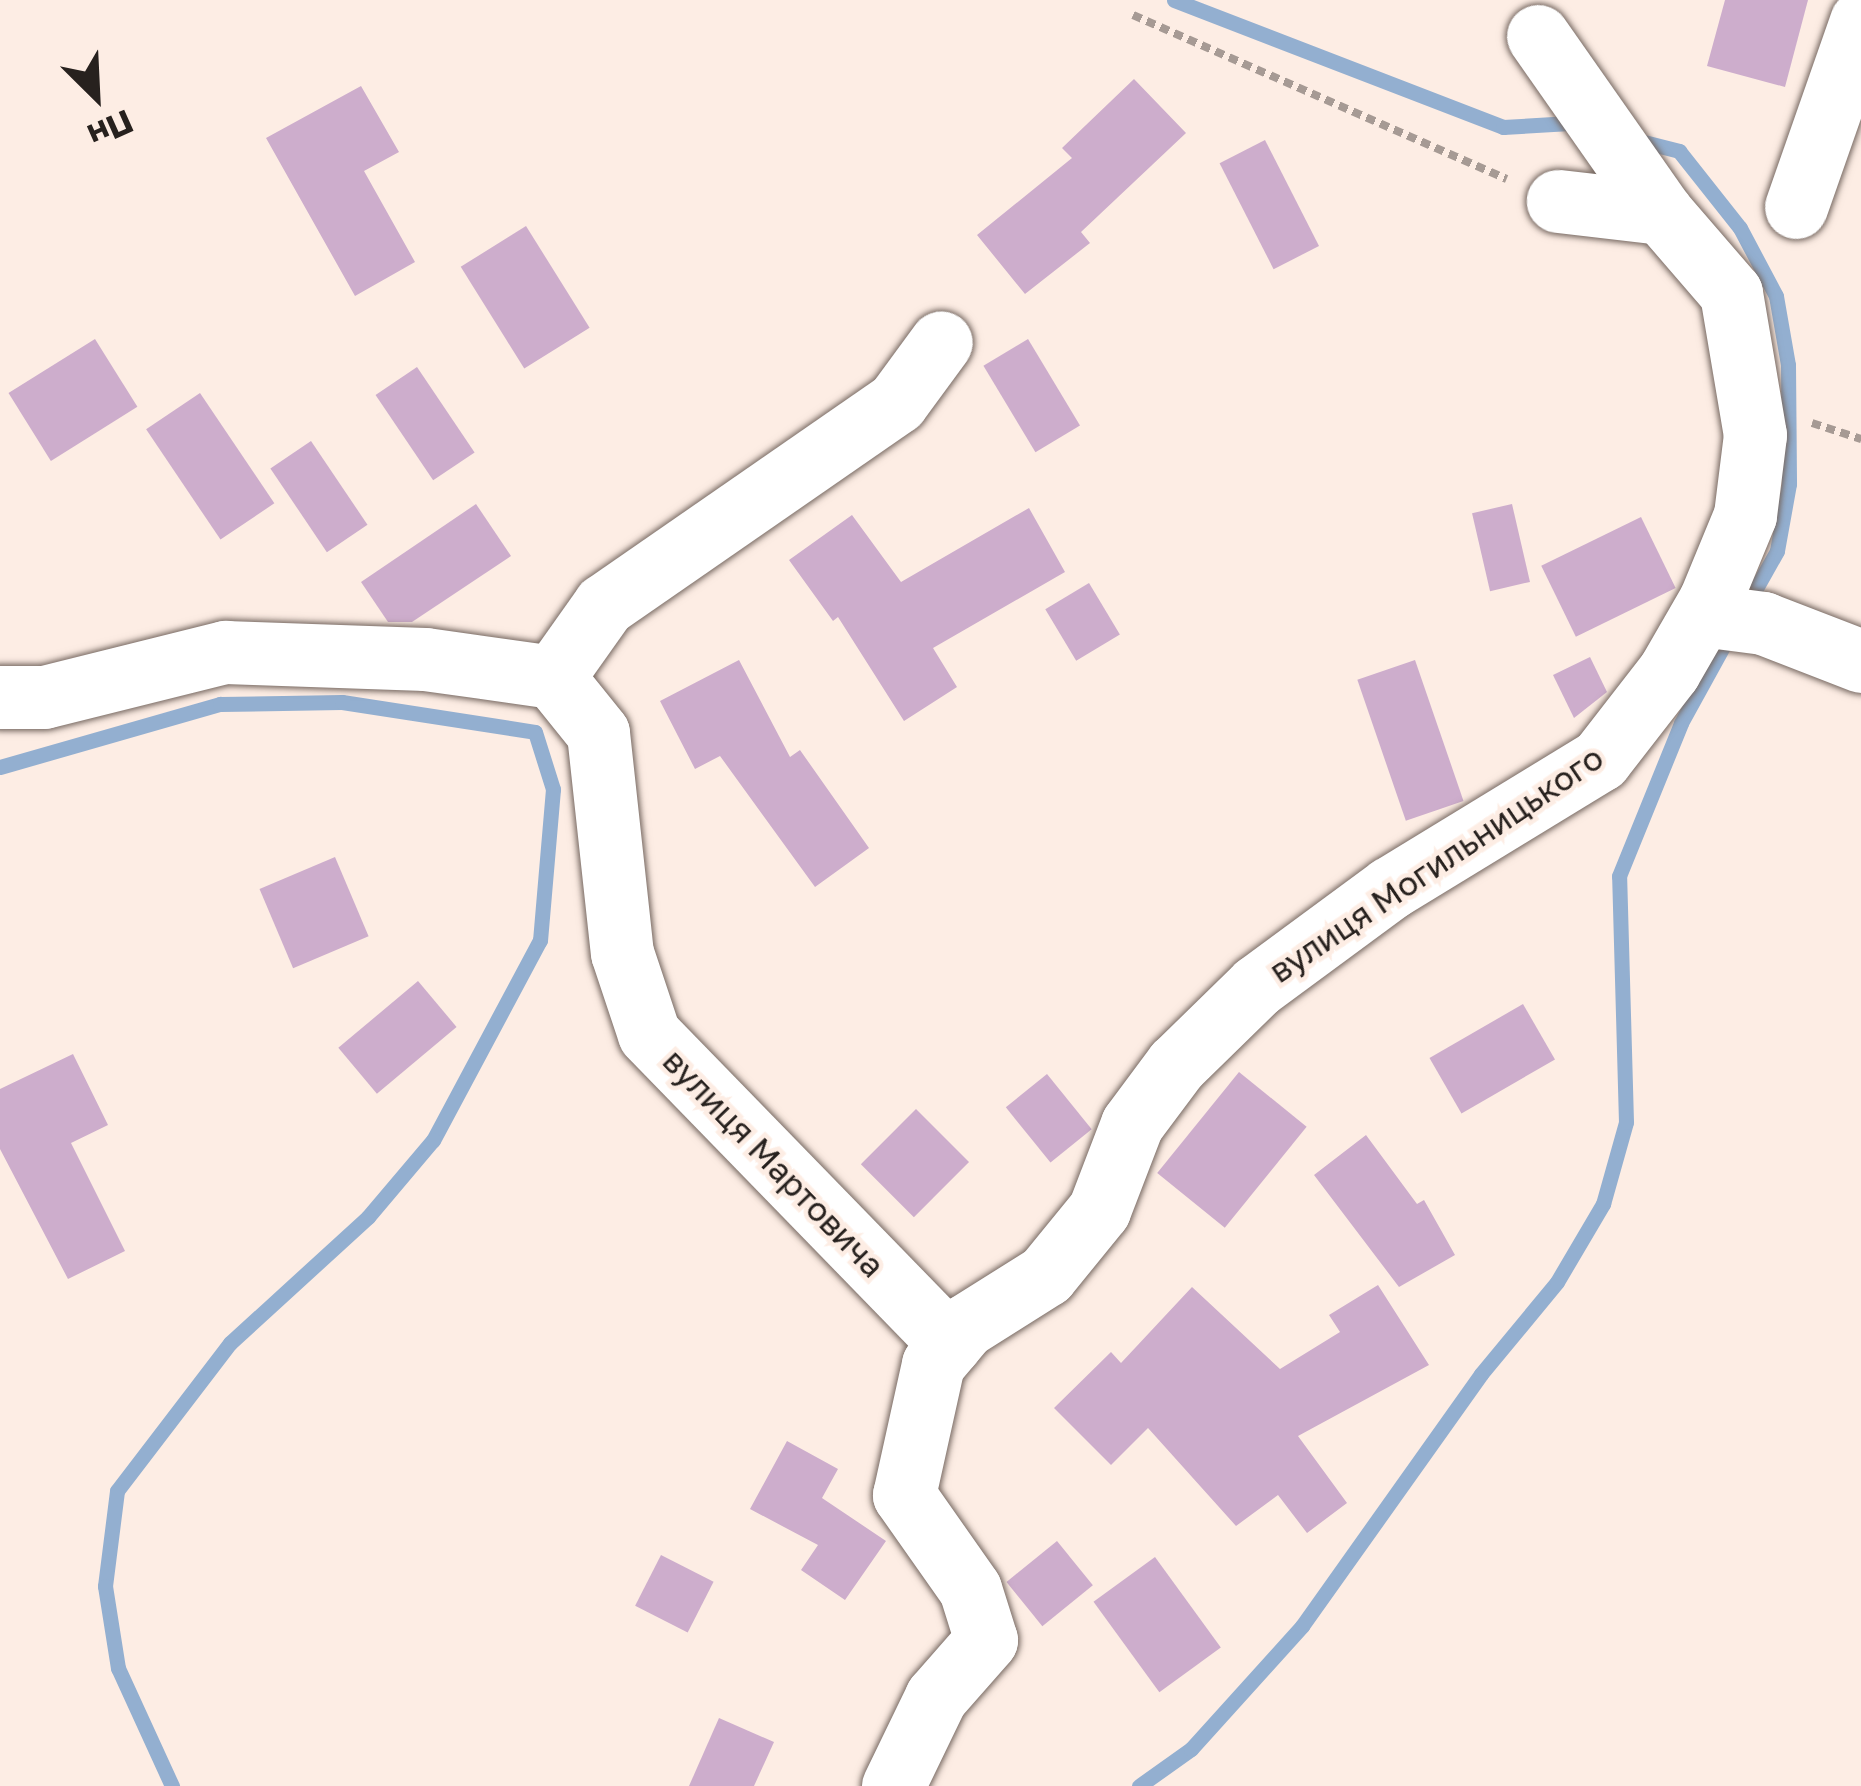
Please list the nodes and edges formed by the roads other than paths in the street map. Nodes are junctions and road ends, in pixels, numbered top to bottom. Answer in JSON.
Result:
{"nodes":[{"id":1,"x":1861,"y":21,"type":"edge"},
{"id":2,"x":1538,"y":36,"type":"dead end"},
{"id":3,"x":1558,"y":202,"type":"road end"},
{"id":4,"x":1796,"y":207,"type":"dead end"},
{"id":5,"x":1662,"y":213,"type":"junction"},
{"id":6,"x":941,"y":342,"type":"dead end"},
{"id":7,"x":1732,"y":619,"type":"junction"},
{"id":8,"x":1861,"y":661,"type":"edge"},
{"id":9,"x":553,"y":677,"type":"junction"},
{"id":10,"x":0,"y":697,"type":"edge"},
{"id":11,"x":950,"y":1344,"type":"junction"},
{"id":12,"x":892,"y":1786,"type":"edge"}],
"edges":[{"from":1,"to":4,"type":"street"},
{"from":2,"to":5,"type":"street","name":"вулиця Могильницького"},
{"from":3,"to":5,"type":"street"},
{"from":5,"to":7,"type":"street","name":"вулиця Могильницького"},
{"from":6,"to":9,"type":"street"},
{"from":7,"to":8,"type":"street"},
{"from":7,"to":11,"type":"street","name":"вулиця Могильницького"},
{"from":9,"to":10,"type":"street"},
{"from":9,"to":11,"type":"street","name":"вулиця Мартовича"},
{"from":11,"to":12,"type":"street","name":"вулиця Могильницького"}]}
